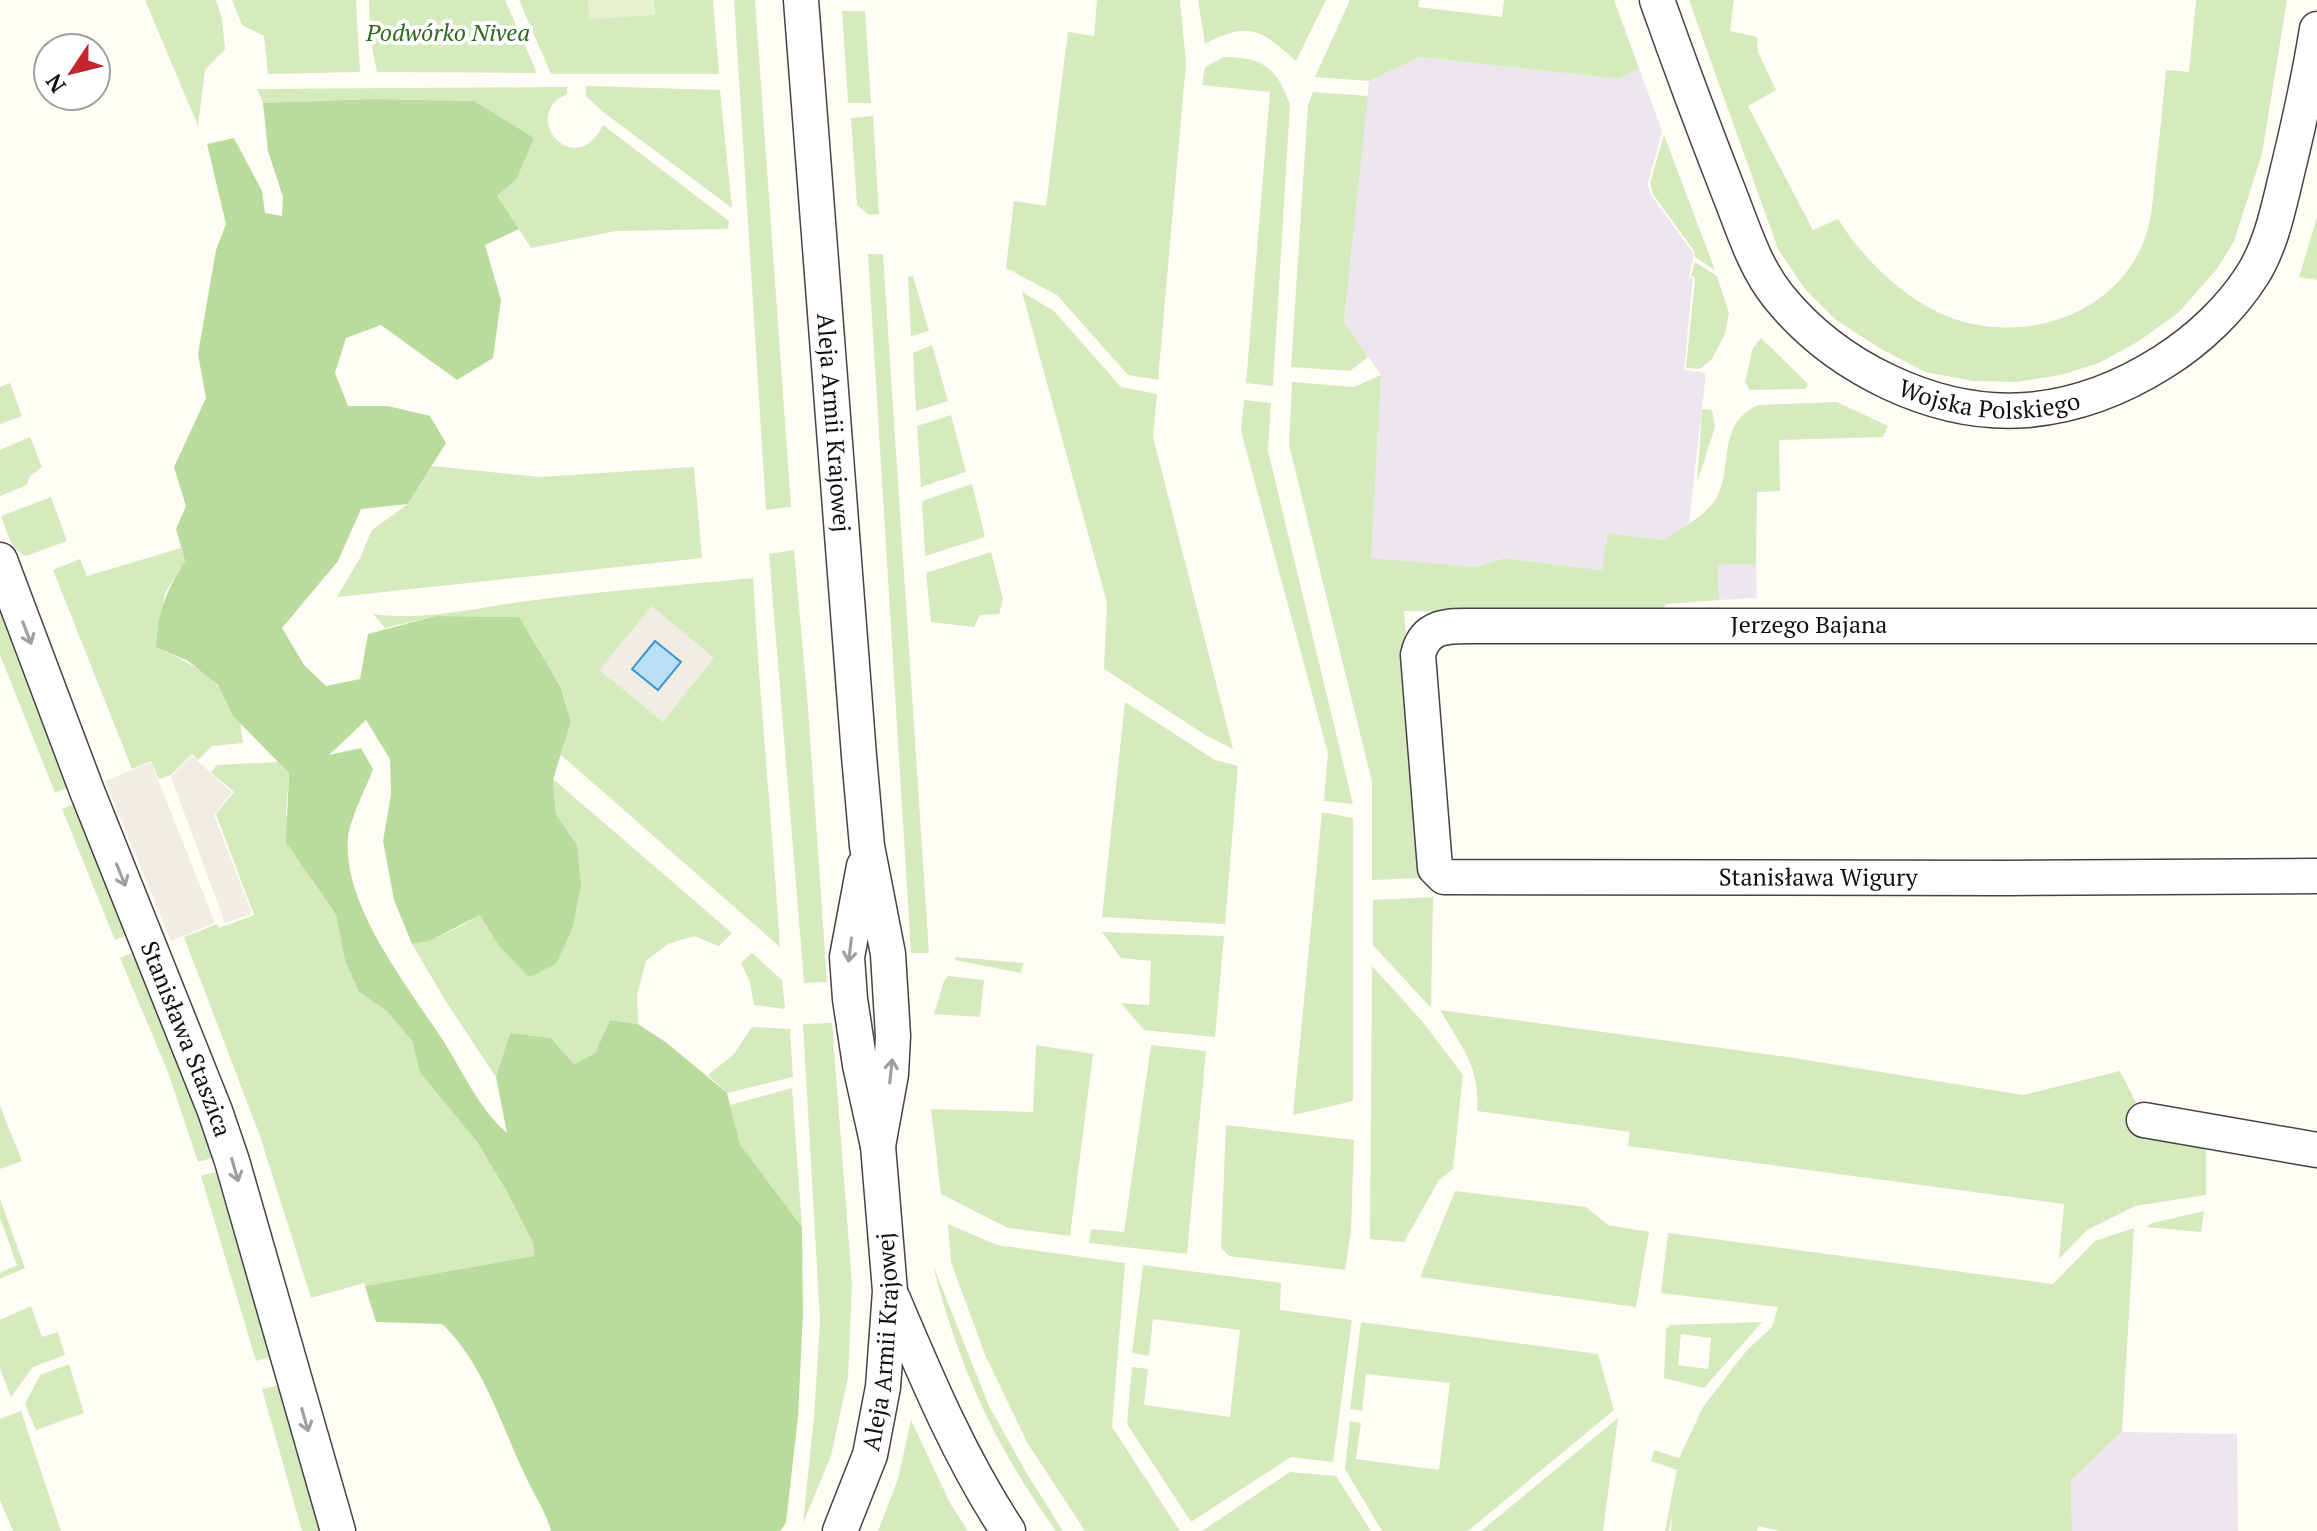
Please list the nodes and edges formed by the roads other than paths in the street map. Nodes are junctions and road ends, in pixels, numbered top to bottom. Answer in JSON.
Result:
{"nodes":[{"id":1,"x":801,"y":0,"type":"edge"},
{"id":2,"x":1657,"y":0,"type":"edge"},
{"id":3,"x":2317,"y":29,"type":"edge"},
{"id":4,"x":0,"y":560,"type":"edge"},
{"id":5,"x":2317,"y":626,"type":"edge"},
{"id":6,"x":1425,"y":755,"type":"joint"},
{"id":7,"x":2317,"y":876,"type":"edge"},
{"id":8,"x":2144,"y":1120,"type":"dead end"},
{"id":9,"x":2317,"y":1150,"type":"edge"},
{"id":10,"x":890,"y":1291,"type":"junction"},
{"id":11,"x":338,"y":1531,"type":"edge"},
{"id":12,"x":840,"y":1531,"type":"edge"},
{"id":13,"x":1008,"y":1531,"type":"edge"}],
"edges":[{"from":1,"to":10,"type":"street","name":"Aleja Armii Krajowej"},
{"from":2,"to":3,"type":"street","name":"Wojska Polskiego"},
{"from":4,"to":11,"type":"street","name":"Stanisława Staszica","one_way":true},
{"from":5,"to":6,"type":"street","name":"Jerzego Bajana"},
{"from":6,"to":7,"type":"street","name":"Stanisława Wigury"},
{"from":8,"to":9,"type":"street"},
{"from":10,"to":12,"type":"street","name":"Aleja Armii Krajowej"},
{"from":10,"to":13,"type":"street"}]}
